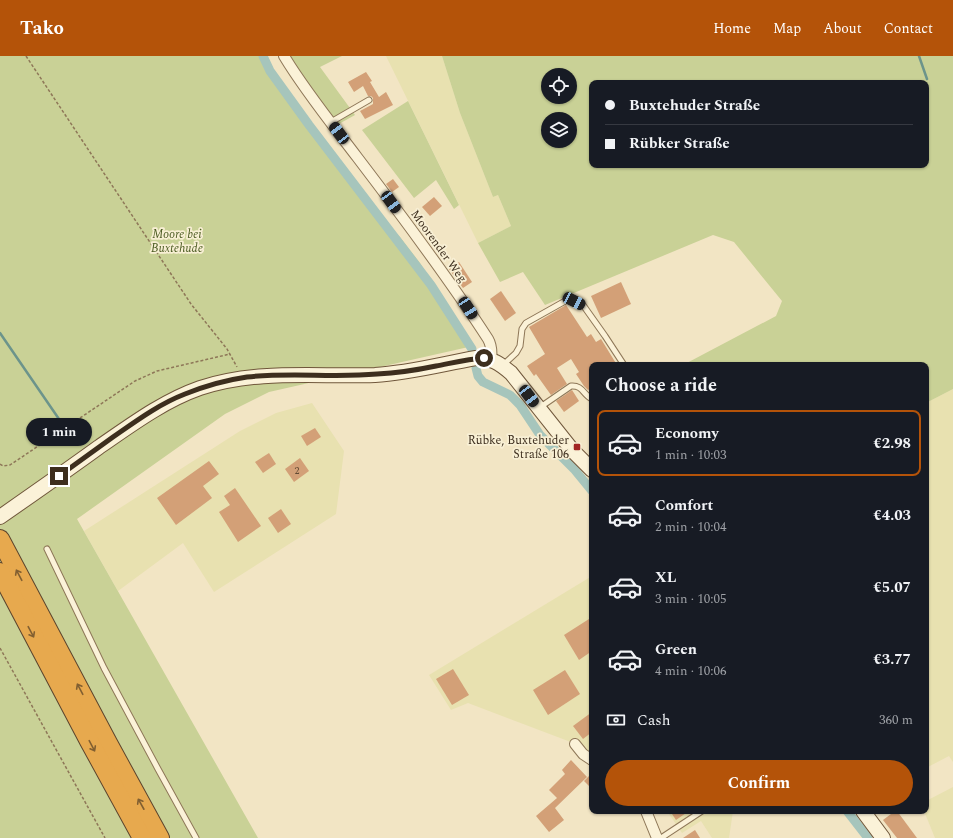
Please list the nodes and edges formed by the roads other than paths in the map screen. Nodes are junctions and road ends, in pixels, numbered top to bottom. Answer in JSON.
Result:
{"nodes":[{"id":1,"x":284,"y":56,"type":"edge"},
{"id":2,"x":369,"y":100,"type":"dead end"},
{"id":3,"x":331,"y":122,"type":"junction"},
{"id":4,"x":622,"y":362,"type":"edge"},
{"id":5,"x":497,"y":363,"type":"junction"},
{"id":6,"x":589,"y":398,"type":"edge"},
{"id":7,"x":538,"y":408,"type":"junction"},
{"id":8,"x":589,"y":467,"type":"edge"},
{"id":9,"x":5,"y":514,"type":"edge"},
{"id":10,"x":0,"y":538,"type":"edge"},
{"id":11,"x":47,"y":549,"type":"dead end"},
{"id":12,"x":0,"y":572,"type":"edge"},
{"id":13,"x":575,"y":744,"type":"dead end"},
{"id":14,"x":589,"y":758,"type":"edge"},
{"id":15,"x":647,"y":814,"type":"edge"},
{"id":16,"x":697,"y":814,"type":"edge"},
{"id":17,"x":865,"y":814,"type":"edge"},
{"id":18,"x":142,"y":838,"type":"edge"},
{"id":19,"x":160,"y":838,"type":"edge"},
{"id":20,"x":196,"y":838,"type":"edge"},
{"id":21,"x":657,"y":838,"type":"edge"},
{"id":22,"x":661,"y":838,"type":"edge"},
{"id":23,"x":883,"y":838,"type":"edge"}],
"edges":[{"from":1,"to":3,"type":"street","name":"Moorender Weg"},
{"from":2,"to":3,"type":"lane"},
{"from":3,"to":5,"type":"street","name":"Moorender Weg"},
{"from":4,"to":5,"type":"lane"},
{"from":5,"to":7,"type":"street"},
{"from":5,"to":9,"type":"street"},
{"from":6,"to":7,"type":"lane"},
{"from":7,"to":8,"type":"street"},
{"from":19,"to":10,"type":"highway","one_way":true},
{"from":11,"to":20,"type":"lane"},
{"from":12,"to":18,"type":"highway","one_way":true},
{"from":13,"to":14,"type":"street"},
{"from":15,"to":21,"type":"street"},
{"from":16,"to":22,"type":"lane"},
{"from":17,"to":23,"type":"street"}]}
